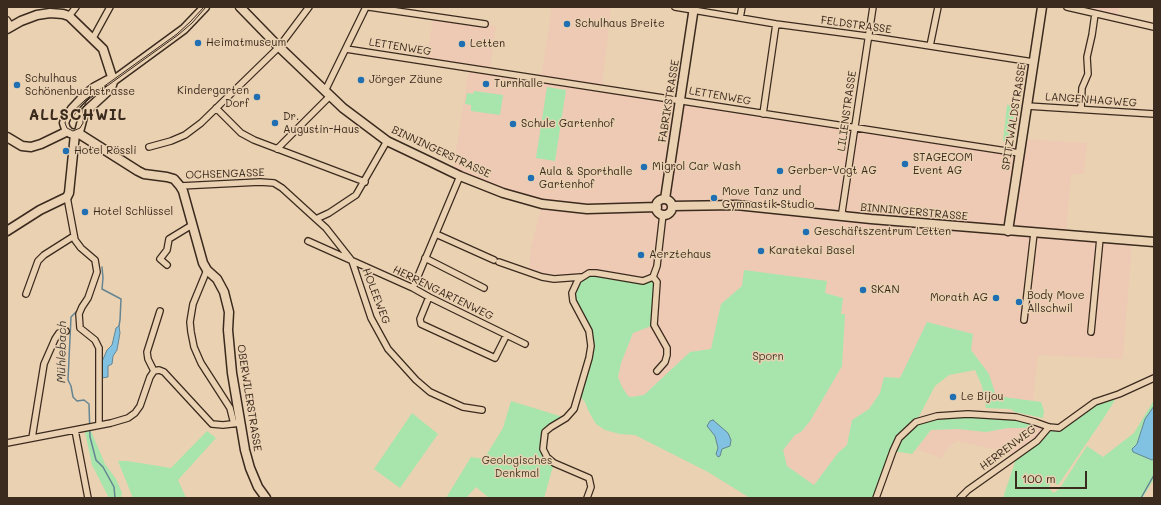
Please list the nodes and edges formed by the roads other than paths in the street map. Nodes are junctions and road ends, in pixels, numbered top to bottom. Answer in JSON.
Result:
{"nodes":[{"id":1,"x":76,"y":7,"type":"edge"},
{"id":2,"x":110,"y":7,"type":"edge"},
{"id":3,"x":205,"y":7,"type":"edge"},
{"id":4,"x":240,"y":7,"type":"edge"},
{"id":5,"x":309,"y":7,"type":"edge"},
{"id":6,"x":368,"y":7,"type":"edge"},
{"id":7,"x":675,"y":7,"type":"edge"},
{"id":8,"x":742,"y":7,"type":"edge"},
{"id":9,"x":873,"y":7,"type":"edge"},
{"id":10,"x":938,"y":7,"type":"edge"},
{"id":11,"x":1042,"y":7,"type":"edge"},
{"id":12,"x":1067,"y":7,"type":"edge"},
{"id":13,"x":694,"y":8,"type":"edge"},
{"id":14,"x":1095,"y":14,"type":"junction"},
{"id":15,"x":69,"y":16,"type":"junction"},
{"id":16,"x":740,"y":18,"type":"junction"},
{"id":17,"x":485,"y":24,"type":"dead end"},
{"id":18,"x":776,"y":24,"type":"junction"},
{"id":19,"x":8,"y":25,"type":"edge"},
{"id":20,"x":1154,"y":27,"type":"edge"},
{"id":21,"x":868,"y":36,"type":"junction"},
{"id":22,"x":93,"y":38,"type":"junction"},
{"id":23,"x":930,"y":46,"type":"junction"},
{"id":24,"x":279,"y":47,"type":"junction"},
{"id":25,"x":346,"y":49,"type":"junction"},
{"id":26,"x":1033,"y":62,"type":"junction"},
{"id":27,"x":113,"y":81,"type":"junction"},
{"id":28,"x":328,"y":94,"type":"junction"},
{"id":29,"x":680,"y":100,"type":"junction"},
{"id":30,"x":1027,"y":106,"type":"junction"},
{"id":31,"x":216,"y":108,"type":"junction"},
{"id":32,"x":1081,"y":109,"type":"junction"},
{"id":33,"x":763,"y":114,"type":"junction"},
{"id":34,"x":1154,"y":114,"type":"edge"},
{"id":35,"x":855,"y":126,"type":"junction"},
{"id":36,"x":74,"y":133,"type":"junction"},
{"id":37,"x":7,"y":137,"type":"edge"},
{"id":38,"x":388,"y":141,"type":"junction"},
{"id":39,"x":149,"y":147,"type":"dead end"},
{"id":40,"x":277,"y":149,"type":"junction"},
{"id":41,"x":1019,"y":153,"type":"junction"},
{"id":42,"x":460,"y":176,"type":"junction"},
{"id":43,"x":365,"y":182,"type":"junction"},
{"id":44,"x":180,"y":186,"type":"junction"},
{"id":45,"x":67,"y":197,"type":"junction"},
{"id":46,"x":665,"y":199,"type":"junction"},
{"id":47,"x":672,"y":206,"type":"junction"},
{"id":48,"x":657,"y":207,"type":"junction"},
{"id":49,"x":663,"y":214,"type":"junction"},
{"id":50,"x":845,"y":217,"type":"junction"},
{"id":51,"x":316,"y":219,"type":"junction"},
{"id":52,"x":192,"y":225,"type":"junction"},
{"id":53,"x":7,"y":230,"type":"edge"},
{"id":54,"x":1008,"y":231,"type":"junction"},
{"id":55,"x":1034,"y":233,"type":"junction"},
{"id":56,"x":436,"y":234,"type":"junction"},
{"id":57,"x":74,"y":236,"type":"junction"},
{"id":58,"x":1100,"y":238,"type":"junction"},
{"id":59,"x":308,"y":241,"type":"dead end"},
{"id":60,"x":1154,"y":242,"type":"edge"},
{"id":61,"x":425,"y":258,"type":"junction"},
{"id":62,"x":352,"y":261,"type":"junction"},
{"id":63,"x":167,"y":265,"type":"dead end"},
{"id":64,"x":207,"y":270,"type":"junction"},
{"id":65,"x":581,"y":277,"type":"junction"},
{"id":66,"x":653,"y":277,"type":"junction"},
{"id":67,"x":413,"y":288,"type":"junction"},
{"id":68,"x":484,"y":288,"type":"dead end"},
{"id":69,"x":26,"y":294,"type":"dead end"},
{"id":70,"x":429,"y":297,"type":"junction"},
{"id":71,"x":160,"y":311,"type":"dead end"},
{"id":72,"x":1024,"y":320,"type":"dead end"},
{"id":73,"x":66,"y":331,"type":"dead end"},
{"id":74,"x":1091,"y":332,"type":"dead end"},
{"id":75,"x":506,"y":336,"type":"junction"},
{"id":76,"x":525,"y":344,"type":"dead end"},
{"id":77,"x":154,"y":371,"type":"junction"},
{"id":78,"x":657,"y":371,"type":"dead end"},
{"id":79,"x":1154,"y":378,"type":"edge"},
{"id":80,"x":482,"y":410,"type":"dead end"},
{"id":81,"x":237,"y":424,"type":"junction"},
{"id":82,"x":99,"y":425,"type":"junction"},
{"id":83,"x":1049,"y":427,"type":"junction"},
{"id":84,"x":76,"y":430,"type":"junction"},
{"id":85,"x":32,"y":438,"type":"junction"},
{"id":86,"x":7,"y":443,"type":"edge"},
{"id":87,"x":88,"y":498,"type":"edge"},
{"id":88,"x":266,"y":498,"type":"edge"},
{"id":89,"x":587,"y":498,"type":"edge"},
{"id":90,"x":876,"y":498,"type":"edge"},
{"id":91,"x":960,"y":498,"type":"edge"}],
"edges":[{"from":1,"to":15,"type":"street"},
{"from":2,"to":22,"type":"street"},
{"from":3,"to":27,"type":"street"},
{"from":4,"to":24,"type":"street","name":"BINNINGERSTRASSE"},
{"from":5,"to":24,"type":"street"},
{"from":6,"to":17,"type":"street"},
{"from":6,"to":25,"type":"street"},
{"from":7,"to":13,"type":"street","name":"FELDSTRASSE"},
{"from":8,"to":16,"type":"street"},
{"from":9,"to":21,"type":"street","name":"LILIENSTRASSE"},
{"from":10,"to":23,"type":"street"},
{"from":11,"to":26,"type":"street","name":"SPITZWALDSTRASSE"},
{"from":12,"to":14,"type":"street"},
{"from":13,"to":16,"type":"street","name":"FELDSTRASSE"},
{"from":13,"to":29,"type":"street","name":"FABRIKSTRASSE"},
{"from":14,"to":20,"type":"street"},
{"from":14,"to":32,"type":"street"},
{"from":15,"to":19,"type":"street"},
{"from":15,"to":22,"type":"street"},
{"from":16,"to":18,"type":"street","name":"FELDSTRASSE"},
{"from":18,"to":21,"type":"street","name":"FELDSTRASSE"},
{"from":18,"to":33,"type":"street"},
{"from":21,"to":23,"type":"street","name":"FELDSTRASSE"},
{"from":21,"to":35,"type":"street","name":"LILIENSTRASSE"},
{"from":22,"to":27,"type":"street"},
{"from":23,"to":26,"type":"street","name":"FELDSTRASSE"},
{"from":24,"to":28,"type":"street","name":"BINNINGERSTRASSE"},
{"from":24,"to":31,"type":"street"},
{"from":25,"to":28,"type":"street"},
{"from":25,"to":29,"type":"street","name":"LETTENWEG"},
{"from":26,"to":30,"type":"street","name":"SPITZWALDSTRASSE"},
{"from":27,"to":36,"type":"street"},
{"from":27,"to":36,"type":"street"},
{"from":28,"to":38,"type":"street","name":"BINNINGERSTRASSE"},
{"from":28,"to":40,"type":"street"},
{"from":29,"to":33,"type":"street","name":"LETTENWEG"},
{"from":29,"to":46,"type":"street","name":"FABRIKSTRASSE"},
{"from":30,"to":32,"type":"street","name":"LANGENHAGWEG"},
{"from":30,"to":41,"type":"street","name":"SPITZWALDSTRASSE"},
{"from":31,"to":39,"type":"street"},
{"from":31,"to":40,"type":"street"},
{"from":32,"to":34,"type":"street","name":"LANGENHAGWEG"},
{"from":33,"to":35,"type":"street","name":"LETTENWEG"},
{"from":35,"to":41,"type":"street","name":"LETTENWEG"},
{"from":35,"to":50,"type":"street","name":"LILIENSTRASSE"},
{"from":36,"to":37,"type":"street"},
{"from":36,"to":44,"type":"street"},
{"from":36,"to":45,"type":"street"},
{"from":38,"to":42,"type":"street","name":"BINNINGERSTRASSE"},
{"from":38,"to":43,"type":"street"},
{"from":40,"to":43,"type":"street"},
{"from":41,"to":54,"type":"street","name":"SPITZWALDSTRASSE"},
{"from":42,"to":48,"type":"street","name":"BINNINGERSTRASSE"},
{"from":42,"to":56,"type":"street"},
{"from":43,"to":51,"type":"street"},
{"from":44,"to":51,"type":"street","name":"OCHSENGASSE"},
{"from":44,"to":52,"type":"street","name":"OBERWILERSTRASSE"},
{"from":45,"to":53,"type":"street"},
{"from":45,"to":57,"type":"street"},
{"from":46,"to":47,"type":"street"},
{"from":46,"to":48,"type":"street"},
{"from":47,"to":49,"type":"street"},
{"from":47,"to":50,"type":"street","name":"BINNINGERSTRASSE"},
{"from":48,"to":49,"type":"street"},
{"from":49,"to":66,"type":"street"},
{"from":50,"to":54,"type":"street","name":"BINNINGERSTRASSE"},
{"from":51,"to":62,"type":"street","name":"HOLEEWEG"},
{"from":52,"to":63,"type":"street"},
{"from":52,"to":64,"type":"street","name":"OBERWILERSTRASSE"},
{"from":54,"to":55,"type":"street","name":"BINNINGERSTRASSE"},
{"from":55,"to":58,"type":"street","name":"BINNINGERSTRASSE"},
{"from":55,"to":72,"type":"street"},
{"from":56,"to":61,"type":"street"},
{"from":56,"to":65,"type":"street"},
{"from":57,"to":69,"type":"street"},
{"from":57,"to":82,"type":"street"},
{"from":58,"to":60,"type":"street","name":"BINNINGERSTRASSE"},
{"from":58,"to":74,"type":"street"},
{"from":59,"to":62,"type":"street","name":"HERRENGARTENWEG"},
{"from":61,"to":67,"type":"street"},
{"from":61,"to":68,"type":"street"},
{"from":62,"to":67,"type":"street","name":"HERRENGARTENWEG"},
{"from":62,"to":80,"type":"street","name":"HOLEEWEG"},
{"from":64,"to":81,"type":"street","name":"OBERWILERSTRASSE"},
{"from":64,"to":81,"type":"street"},
{"from":65,"to":66,"type":"street"},
{"from":65,"to":89,"type":"street"},
{"from":66,"to":78,"type":"street"},
{"from":67,"to":70,"type":"street","name":"HERRENGARTENWEG"},
{"from":70,"to":75,"type":"street","name":"HERRENGARTENWEG"},
{"from":70,"to":75,"type":"street"},
{"from":71,"to":77,"type":"street"},
{"from":73,"to":85,"type":"street"},
{"from":75,"to":76,"type":"street","name":"HERRENGARTENWEG"},
{"from":77,"to":81,"type":"street"},
{"from":77,"to":82,"type":"street"},
{"from":79,"to":83,"type":"street","name":"HERRENWEG"},
{"from":81,"to":88,"type":"street","name":"OBERWILERSTRASSE"},
{"from":82,"to":84,"type":"street"},
{"from":83,"to":90,"type":"street"},
{"from":83,"to":91,"type":"street","name":"HERRENWEG"},
{"from":84,"to":85,"type":"street"},
{"from":84,"to":87,"type":"street"},
{"from":85,"to":86,"type":"street"}]}
